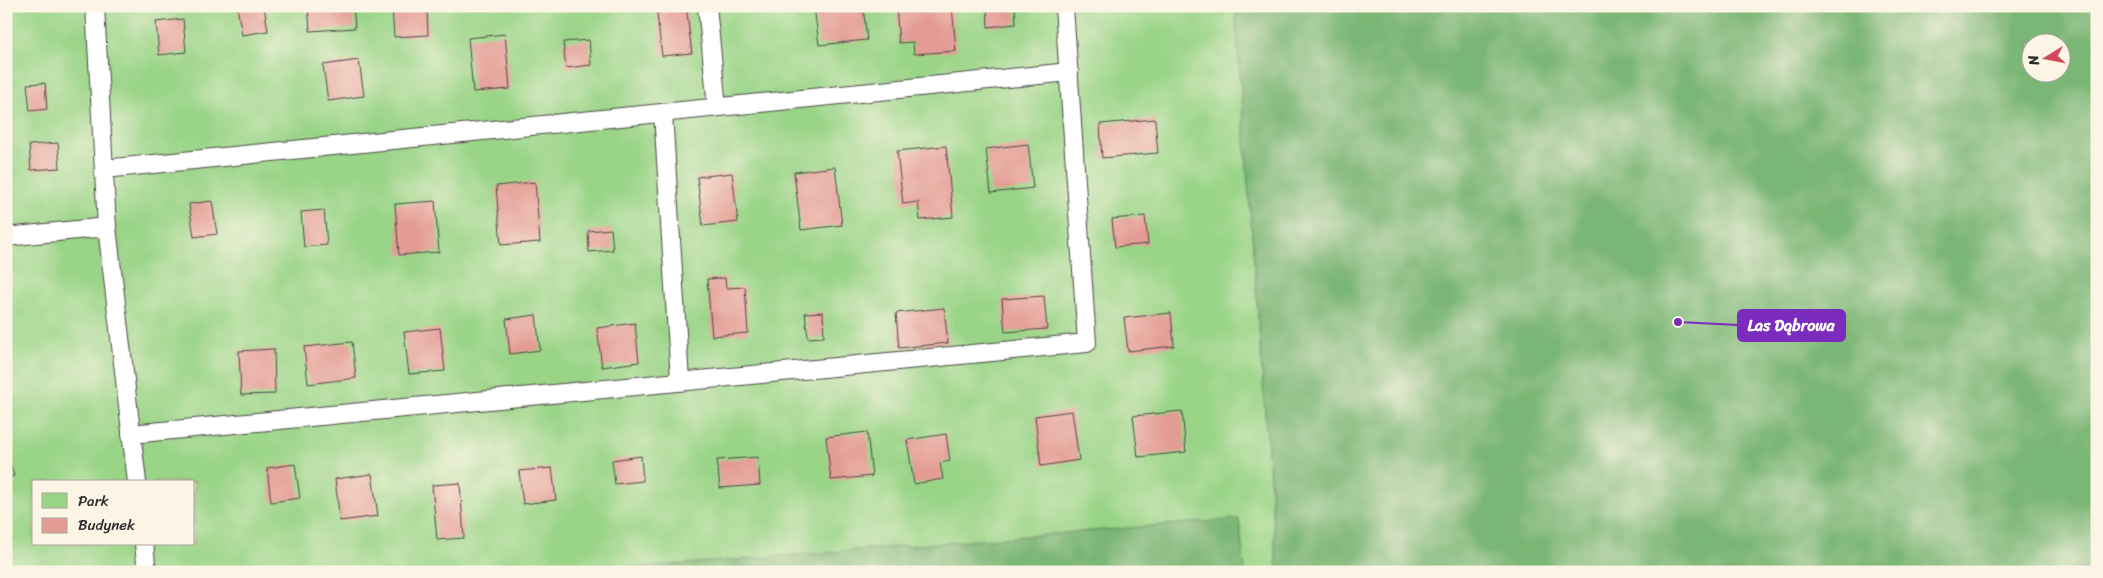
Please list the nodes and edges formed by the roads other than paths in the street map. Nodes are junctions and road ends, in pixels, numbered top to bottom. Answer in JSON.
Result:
{"nodes":[{"id":1,"x":95,"y":6,"type":"edge"},
{"id":2,"x":707,"y":6,"type":"edge"},
{"id":3,"x":1064,"y":6,"type":"edge"},
{"id":4,"x":1068,"y":72,"type":"junction"},
{"id":5,"x":717,"y":107,"type":"junction"},
{"id":6,"x":663,"y":112,"type":"junction"},
{"id":7,"x":104,"y":168,"type":"junction"},
{"id":8,"x":107,"y":227,"type":"junction"},
{"id":9,"x":6,"y":237,"type":"edge"},
{"id":10,"x":680,"y":382,"type":"junction"},
{"id":11,"x":131,"y":434,"type":"junction"},
{"id":12,"x":137,"y":480,"type":"edge"},
{"id":13,"x":144,"y":546,"type":"edge"},
{"id":14,"x":147,"y":572,"type":"edge"}],
"edges":[{"from":1,"to":7,"type":"lane"},
{"from":2,"to":5,"type":"lane"},
{"from":3,"to":4,"type":"lane"},
{"from":4,"to":5,"type":"lane"},
{"from":4,"to":10,"type":"lane"},
{"from":5,"to":6,"type":"lane"},
{"from":6,"to":7,"type":"lane"},
{"from":6,"to":10,"type":"lane"},
{"from":7,"to":8,"type":"lane"},
{"from":8,"to":9,"type":"lane"},
{"from":8,"to":11,"type":"lane"},
{"from":10,"to":11,"type":"lane"},
{"from":11,"to":12,"type":"lane"},
{"from":13,"to":14,"type":"lane"}]}
